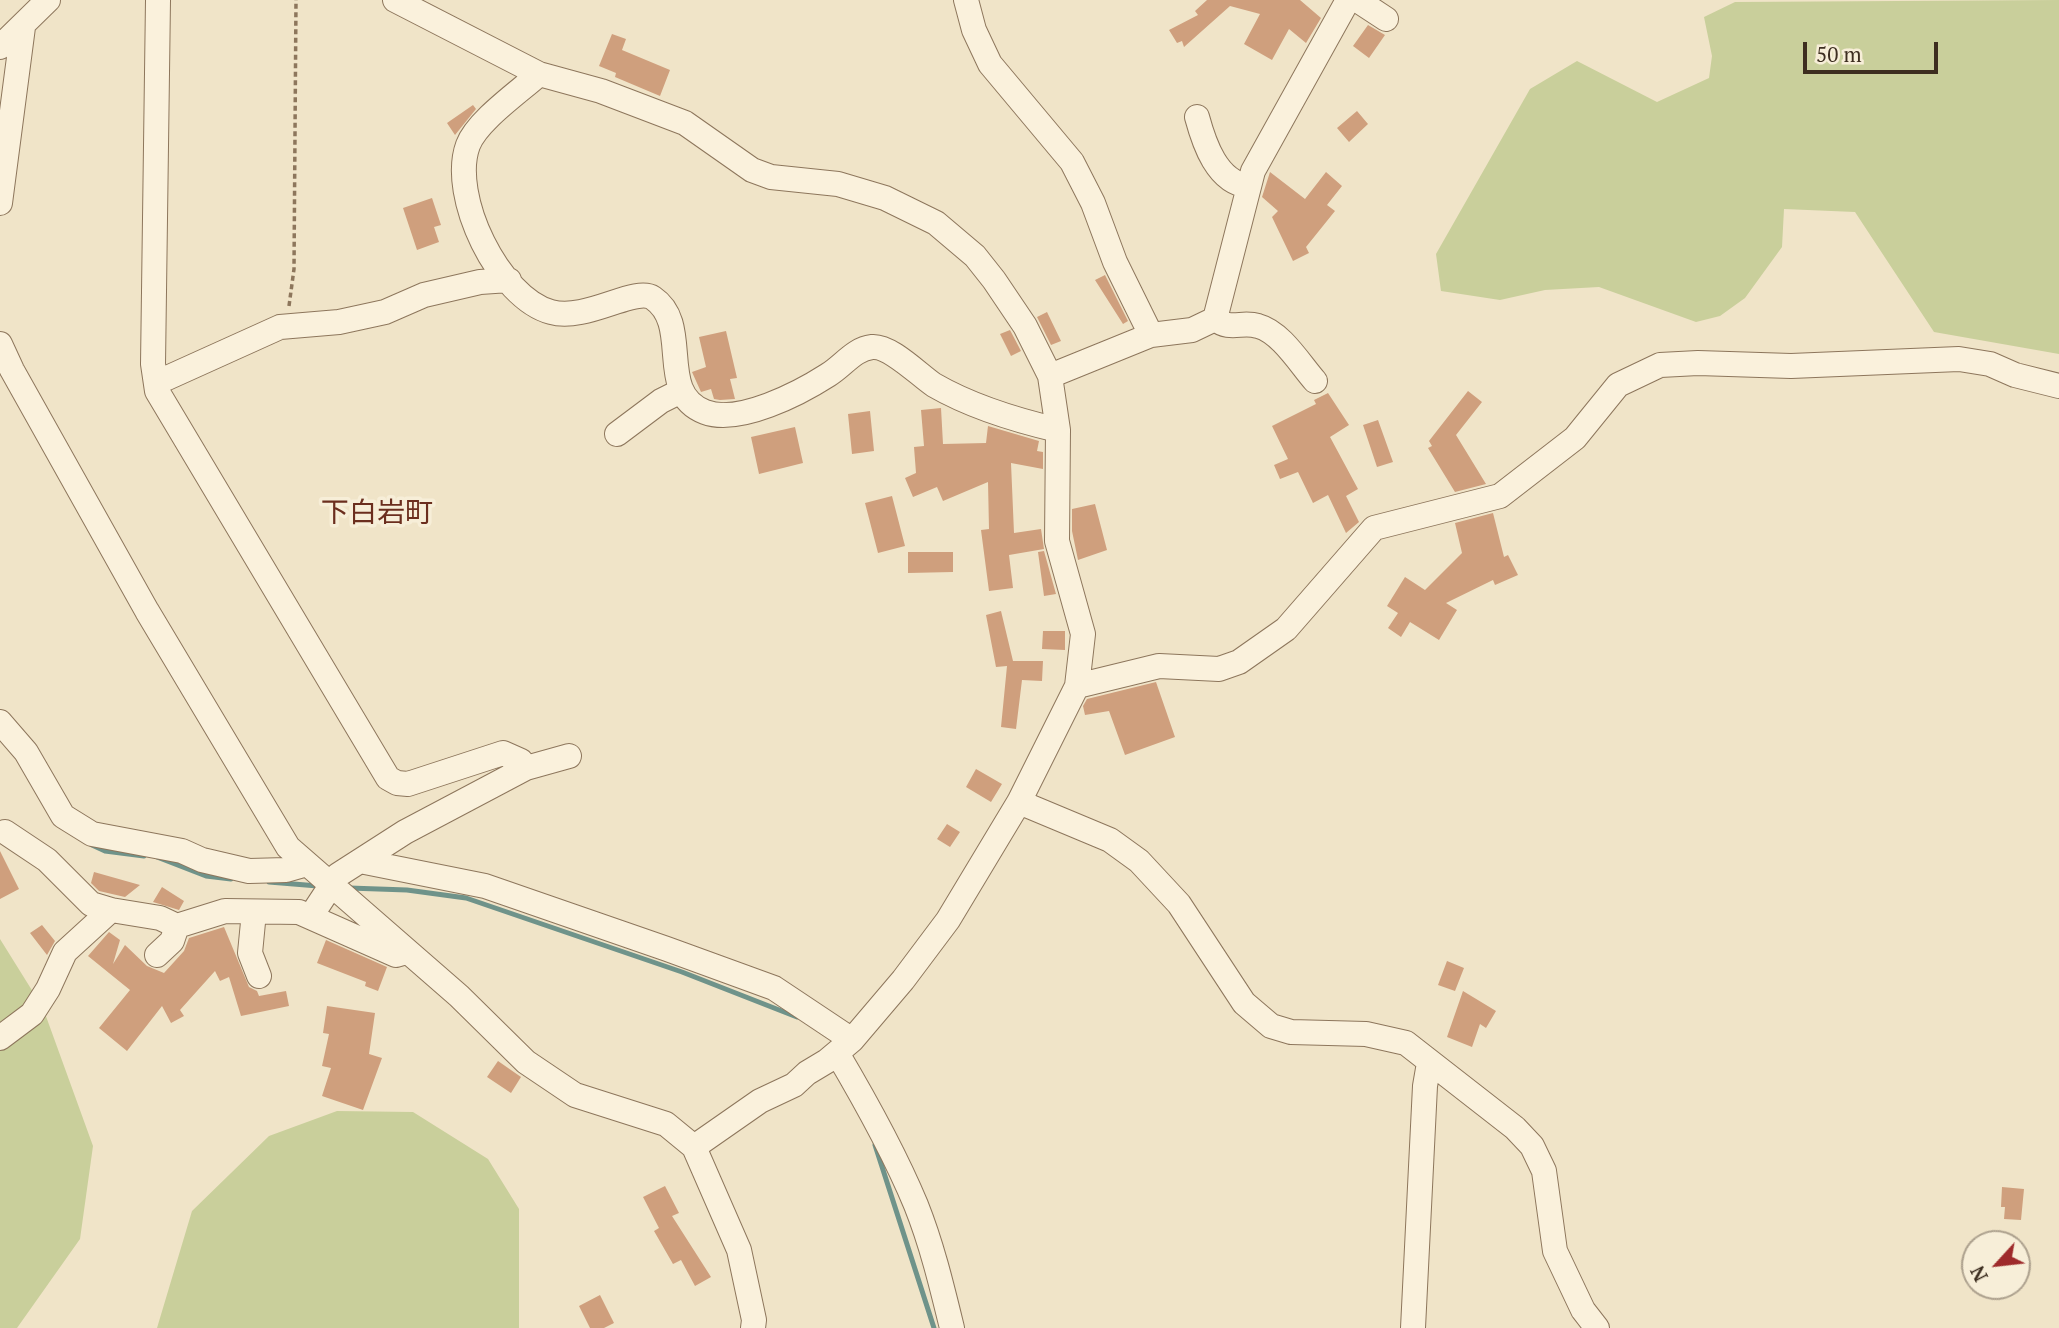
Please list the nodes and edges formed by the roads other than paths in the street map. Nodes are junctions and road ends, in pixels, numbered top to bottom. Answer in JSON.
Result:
{"nodes":[{"id":1,"x":48,"y":0,"type":"edge"},
{"id":2,"x":158,"y":0,"type":"edge"},
{"id":3,"x":395,"y":0,"type":"edge"},
{"id":4,"x":966,"y":0,"type":"edge"},
{"id":5,"x":1348,"y":0,"type":"edge"},
{"id":6,"x":1357,"y":0,"type":"edge"},
{"id":7,"x":1386,"y":19,"type":"dead end"},
{"id":8,"x":23,"y":27,"type":"junction"},
{"id":9,"x":0,"y":47,"type":"edge"},
{"id":10,"x":539,"y":74,"type":"junction"},
{"id":11,"x":1196,"y":117,"type":"dead end"},
{"id":12,"x":1249,"y":186,"type":"junction"},
{"id":13,"x":0,"y":203,"type":"edge"},
{"id":14,"x":509,"y":280,"type":"junction"},
{"id":15,"x":1215,"y":319,"type":"junction"},
{"id":16,"x":1151,"y":335,"type":"junction"},
{"id":17,"x":0,"y":344,"type":"edge"},
{"id":18,"x":6,"y":370,"type":"edge"},
{"id":19,"x":1051,"y":376,"type":"junction"},
{"id":20,"x":1315,"y":381,"type":"dead end"},
{"id":21,"x":156,"y":383,"type":"junction"},
{"id":22,"x":2059,"y":386,"type":"edge"},
{"id":23,"x":681,"y":391,"type":"junction"},
{"id":24,"x":1058,"y":430,"type":"junction"},
{"id":25,"x":617,"y":434,"type":"dead end"},
{"id":26,"x":1077,"y":686,"type":"junction"},
{"id":27,"x":0,"y":722,"type":"edge"},
{"id":28,"x":569,"y":755,"type":"dead end"},
{"id":29,"x":526,"y":768,"type":"junction"},
{"id":30,"x":1019,"y":802,"type":"junction"},
{"id":31,"x":5,"y":832,"type":"dead end"},
{"id":32,"x":360,"y":861,"type":"junction"},
{"id":33,"x":307,"y":864,"type":"junction"},
{"id":34,"x":330,"y":886,"type":"junction"},
{"id":35,"x":110,"y":910,"type":"junction"},
{"id":36,"x":254,"y":912,"type":"junction"},
{"id":37,"x":311,"y":916,"type":"junction"},
{"id":38,"x":177,"y":926,"type":"junction"},
{"id":39,"x":407,"y":952,"type":"junction"},
{"id":40,"x":157,"y":955,"type":"dead end"},
{"id":41,"x":259,"y":976,"type":"dead end"},
{"id":42,"x":0,"y":1038,"type":"edge"},
{"id":43,"x":845,"y":1046,"type":"junction"},
{"id":44,"x":1429,"y":1063,"type":"junction"},
{"id":45,"x":694,"y":1147,"type":"junction"},
{"id":46,"x":753,"y":1328,"type":"edge"},
{"id":47,"x":952,"y":1328,"type":"edge"},
{"id":48,"x":1413,"y":1328,"type":"edge"},
{"id":49,"x":1597,"y":1328,"type":"edge"}],
"edges":[{"from":1,"to":8,"type":"street"},
{"from":2,"to":21,"type":"street"},
{"from":3,"to":10,"type":"street"},
{"from":4,"to":16,"type":"street"},
{"from":5,"to":12,"type":"street"},
{"from":6,"to":7,"type":"street"},
{"from":8,"to":9,"type":"street"},
{"from":8,"to":13,"type":"street"},
{"from":10,"to":14,"type":"street"},
{"from":10,"to":19,"type":"street"},
{"from":11,"to":12,"type":"street"},
{"from":12,"to":15,"type":"street"},
{"from":14,"to":21,"type":"street"},
{"from":14,"to":23,"type":"street"},
{"from":15,"to":16,"type":"street"},
{"from":15,"to":20,"type":"street"},
{"from":16,"to":19,"type":"street"},
{"from":17,"to":18,"type":"street"},
{"from":18,"to":33,"type":"street"},
{"from":19,"to":24,"type":"street"},
{"from":21,"to":29,"type":"street"},
{"from":22,"to":26,"type":"street"},
{"from":23,"to":24,"type":"street"},
{"from":23,"to":25,"type":"street"},
{"from":24,"to":26,"type":"street"},
{"from":26,"to":30,"type":"street"},
{"from":27,"to":33,"type":"street"},
{"from":28,"to":29,"type":"street"},
{"from":29,"to":32,"type":"street"},
{"from":30,"to":43,"type":"street"},
{"from":30,"to":44,"type":"street"},
{"from":31,"to":35,"type":"street"},
{"from":32,"to":34,"type":"street"},
{"from":32,"to":43,"type":"street"},
{"from":33,"to":34,"type":"street"},
{"from":34,"to":37,"type":"street"},
{"from":34,"to":39,"type":"street"},
{"from":35,"to":38,"type":"street"},
{"from":35,"to":42,"type":"street"},
{"from":36,"to":37,"type":"street"},
{"from":36,"to":38,"type":"street"},
{"from":36,"to":41,"type":"street"},
{"from":37,"to":39,"type":"street"},
{"from":38,"to":40,"type":"street"},
{"from":39,"to":45,"type":"street"},
{"from":43,"to":45,"type":"street"},
{"from":43,"to":47,"type":"street"},
{"from":44,"to":48,"type":"street"},
{"from":44,"to":49,"type":"street"},
{"from":45,"to":46,"type":"street"}]}
